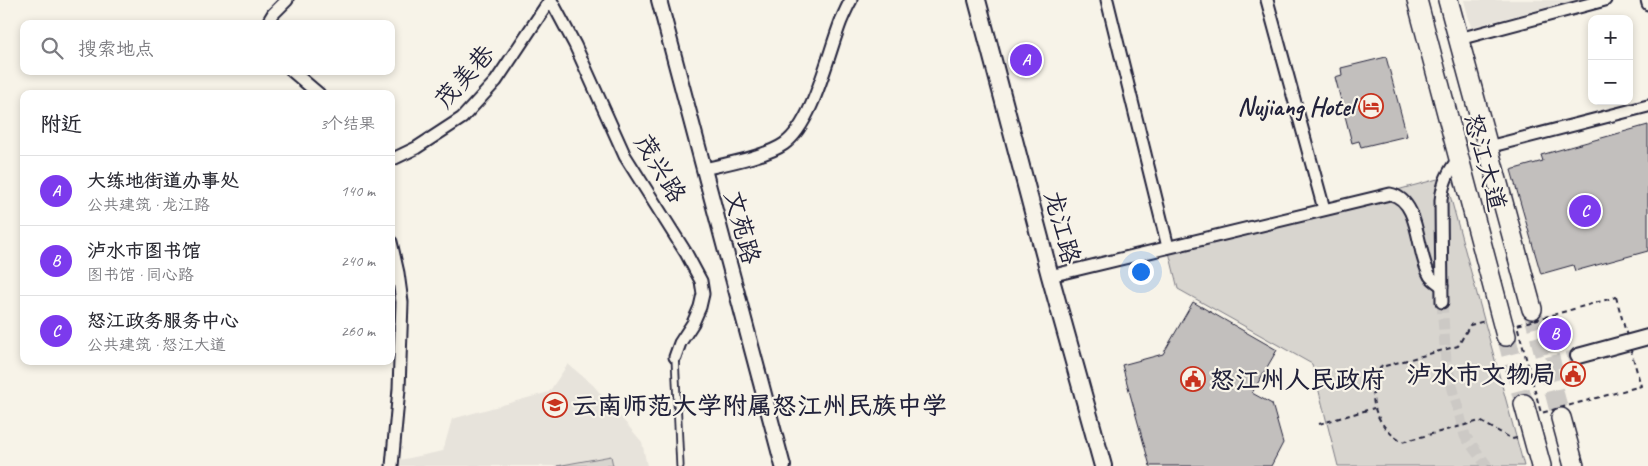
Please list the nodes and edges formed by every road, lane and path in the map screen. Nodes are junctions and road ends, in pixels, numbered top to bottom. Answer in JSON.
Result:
{"nodes":[{"id":1,"x":287,"y":0,"type":"edge"},
{"id":2,"x":551,"y":0,"type":"edge"},
{"id":3,"x":659,"y":0,"type":"edge"},
{"id":4,"x":851,"y":0,"type":"edge"},
{"id":5,"x":977,"y":0,"type":"edge"},
{"id":6,"x":1106,"y":0,"type":"edge"},
{"id":7,"x":1268,"y":0,"type":"edge"},
{"id":8,"x":1417,"y":0,"type":"edge"},
{"id":9,"x":1448,"y":0,"type":"edge"},
{"id":10,"x":1605,"y":0,"type":"edge"},
{"id":11,"x":1647,"y":0,"type":"edge"},
{"id":12,"x":1648,"y":4,"type":"edge"},
{"id":13,"x":269,"y":20,"type":"edge"},
{"id":14,"x":1459,"y":39,"type":"junction"},
{"id":15,"x":297,"y":75,"type":"edge"},
{"id":16,"x":314,"y":90,"type":"edge"},
{"id":17,"x":1648,"y":106,"type":"edge"},
{"id":18,"x":1488,"y":147,"type":"junction"},
{"id":19,"x":395,"y":158,"type":"edge"},
{"id":20,"x":1459,"y":158,"type":"junction"},
{"id":21,"x":704,"y":170,"type":"junction"},
{"id":22,"x":1324,"y":209,"type":"junction"},
{"id":23,"x":1168,"y":247,"type":"junction"},
{"id":24,"x":395,"y":260,"type":"edge"},
{"id":25,"x":1050,"y":276,"type":"junction"},
{"id":26,"x":1442,"y":286,"type":"junction"},
{"id":27,"x":1616,"y":297,"type":"dead end"},
{"id":28,"x":1442,"y":302,"type":"tunnel mouth"},
{"id":29,"x":1532,"y":309,"type":"tunnel mouth"},
{"id":30,"x":1558,"y":313,"type":"dead end"},
{"id":31,"x":1470,"y":325,"type":"dead end"},
{"id":32,"x":1506,"y":336,"type":"tunnel mouth"},
{"id":33,"x":1648,"y":337,"type":"edge"},
{"id":34,"x":1523,"y":349,"type":"dead end"},
{"id":35,"x":1578,"y":356,"type":"tunnel mouth"},
{"id":36,"x":675,"y":357,"type":"joint"},
{"id":37,"x":1382,"y":365,"type":"dead end"},
{"id":38,"x":1385,"y":366,"type":"dead end"},
{"id":39,"x":1531,"y":378,"type":"dead end"},
{"id":40,"x":1631,"y":389,"type":"dead end"},
{"id":41,"x":1583,"y":402,"type":"dead end"},
{"id":42,"x":1524,"y":404,"type":"tunnel mouth"},
{"id":43,"x":1374,"y":408,"type":"junction"},
{"id":44,"x":1561,"y":418,"type":"tunnel mouth"},
{"id":45,"x":1319,"y":424,"type":"dead end"},
{"id":46,"x":1512,"y":439,"type":"dead end"},
{"id":47,"x":392,"y":466,"type":"edge"},
{"id":48,"x":680,"y":466,"type":"edge"},
{"id":49,"x":784,"y":466,"type":"edge"},
{"id":50,"x":1102,"y":466,"type":"edge"},
{"id":51,"x":1541,"y":466,"type":"edge"},
{"id":52,"x":1574,"y":466,"type":"edge"}],
"edges":[{"from":1,"to":13,"type":"street"},
{"from":2,"to":19,"type":"street","name":"茂美巷"},
{"from":2,"to":36,"type":"street","name":"茂兴路"},
{"from":3,"to":21,"type":"street","name":"文苑路"},
{"from":4,"to":21,"type":"street"},
{"from":5,"to":25,"type":"main road","name":"龙江路"},
{"from":6,"to":23,"type":"street"},
{"from":7,"to":22,"type":"street"},
{"from":8,"to":20,"type":"main road","name":"怒江大道"},
{"from":9,"to":14,"type":"main road","name":"怒江大道"},
{"from":10,"to":14,"type":"street"},
{"from":11,"to":12,"type":"street"},
{"from":14,"to":18,"type":"main road","name":"怒江大道"},
{"from":15,"to":16,"type":"street"},
{"from":17,"to":18,"type":"street"},
{"from":18,"to":29,"type":"main road","name":"怒江大道"},
{"from":20,"to":26,"type":"street"},
{"from":20,"to":32,"type":"main road","name":"怒江大道"},
{"from":21,"to":49,"type":"street","name":"文苑路"},
{"from":22,"to":23,"type":"street"},
{"from":22,"to":26,"type":"street"},
{"from":23,"to":25,"type":"street"},
{"from":24,"to":47,"type":"street"},
{"from":25,"to":50,"type":"main road","name":"龙江路"},
{"from":26,"to":28,"type":"street"},
{"from":27,"to":30,"type":"path"},
{"from":31,"to":38,"type":"path"},
{"from":33,"to":35,"type":"street"},
{"from":34,"to":39,"type":"path"},
{"from":36,"to":48,"type":"lane"},
{"from":37,"to":43,"type":"path"},
{"from":40,"to":41,"type":"path"},
{"from":42,"to":51,"type":"main road"},
{"from":43,"to":45,"type":"path"},
{"from":43,"to":46,"type":"path"},
{"from":44,"to":52,"type":"main road"}]}
